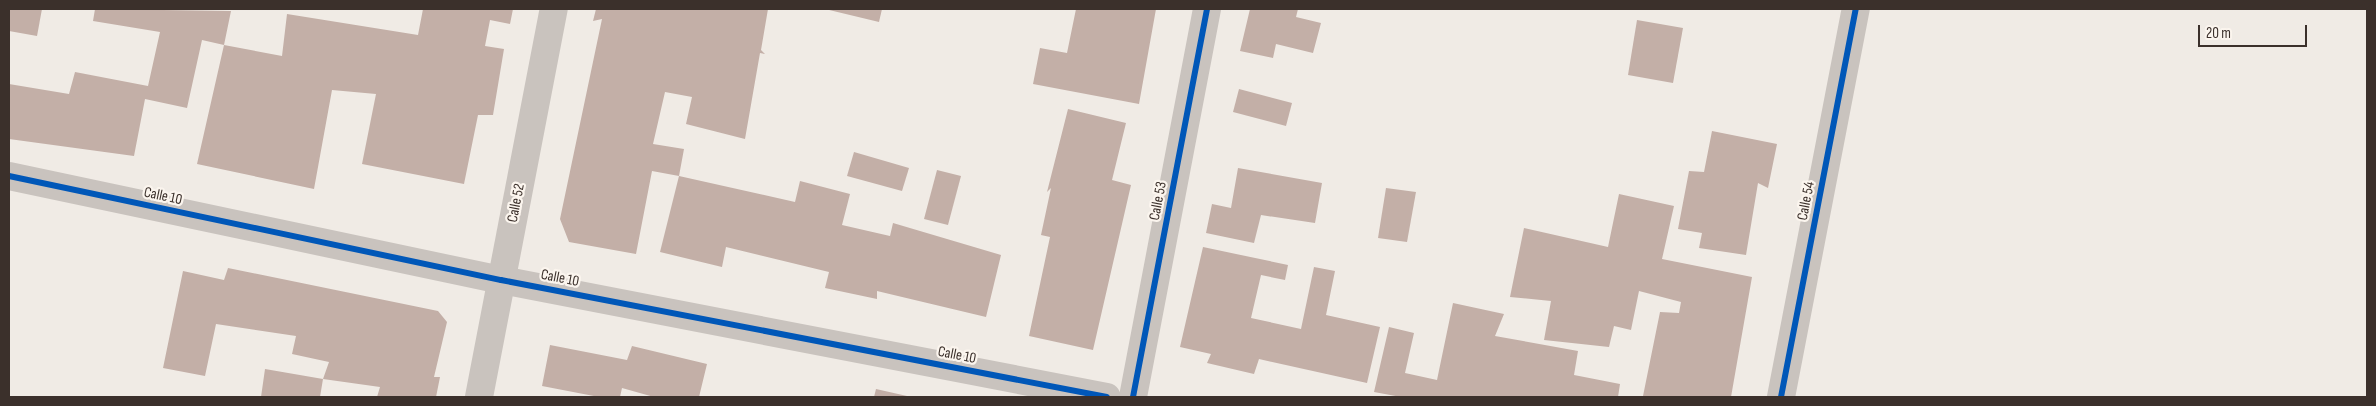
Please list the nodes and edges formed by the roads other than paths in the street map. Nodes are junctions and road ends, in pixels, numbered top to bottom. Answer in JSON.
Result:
{"nodes":[{"id":1,"x":554,"y":9,"type":"edge"},
{"id":2,"x":1207,"y":9,"type":"edge"},
{"id":3,"x":1856,"y":9,"type":"edge"},
{"id":4,"x":9,"y":176,"type":"edge"},
{"id":5,"x":502,"y":280,"type":"junction"},
{"id":6,"x":479,"y":397,"type":"edge"},
{"id":7,"x":1107,"y":397,"type":"edge"},
{"id":8,"x":1133,"y":397,"type":"edge"},
{"id":9,"x":1781,"y":397,"type":"edge"}],
"edges":[{"from":1,"to":5,"type":"street","name":"Calle 52"},
{"from":2,"to":8,"type":"street","name":"Calle 53"},
{"from":3,"to":9,"type":"street","name":"Calle 54"},
{"from":4,"to":5,"type":"street","name":"Calle 10"},
{"from":5,"to":6,"type":"street","name":"Calle 52"},
{"from":5,"to":7,"type":"street","name":"Calle 10"}]}
